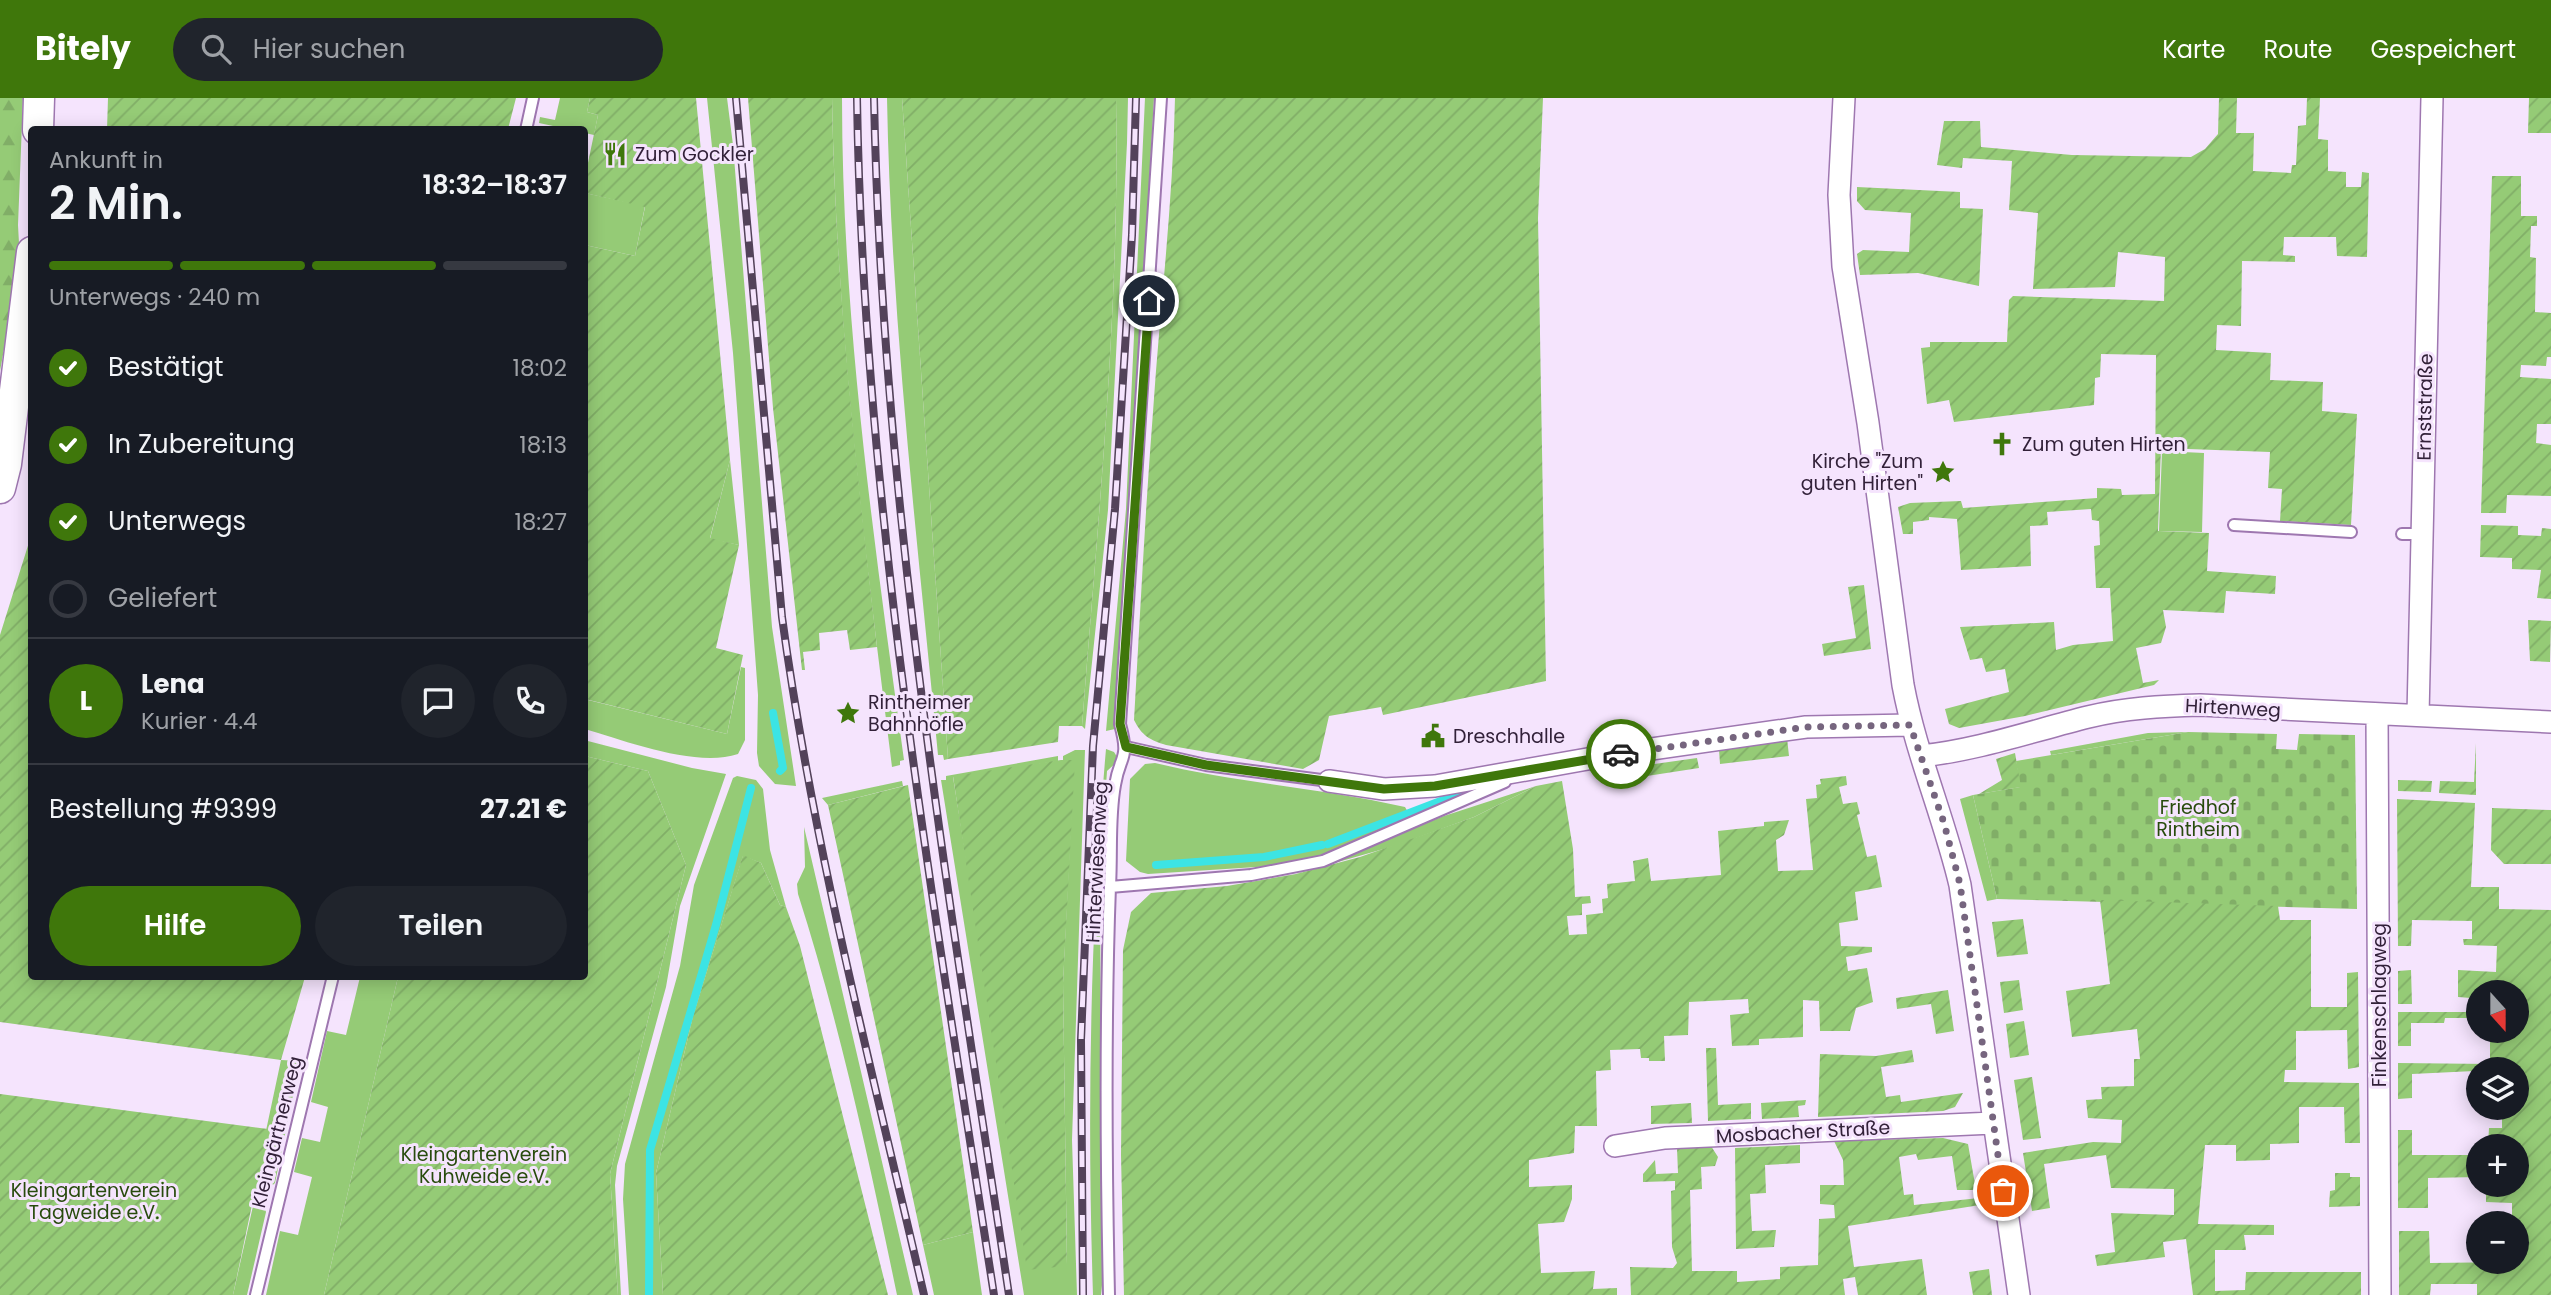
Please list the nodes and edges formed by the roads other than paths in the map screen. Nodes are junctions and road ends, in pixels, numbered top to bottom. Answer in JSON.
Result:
{"nodes":[{"id":1,"x":39,"y":98,"type":"edge"},
{"id":2,"x":533,"y":98,"type":"edge"},
{"id":3,"x":1161,"y":98,"type":"edge"},
{"id":4,"x":1844,"y":98,"type":"edge"},
{"id":5,"x":2432,"y":98,"type":"edge"},
{"id":6,"x":38,"y":126,"type":"edge"},
{"id":7,"x":527,"y":126,"type":"edge"},
{"id":8,"x":28,"y":285,"type":"edge"},
{"id":9,"x":0,"y":488,"type":"edge"},
{"id":10,"x":2234,"y":525,"type":"dead end"},
{"id":11,"x":2351,"y":532,"type":"dead end"},
{"id":12,"x":2376,"y":714,"type":"junction"},
{"id":13,"x":2418,"y":715,"type":"junction"},
{"id":14,"x":2551,"y":722,"type":"edge"},
{"id":15,"x":1910,"y":725,"type":"junction"},
{"id":16,"x":1126,"y":747,"type":"junction"},
{"id":17,"x":1921,"y":756,"type":"junction"},
{"id":18,"x":1541,"y":768,"type":"junction"},
{"id":19,"x":1328,"y":781,"type":"joint"},
{"id":20,"x":1110,"y":887,"type":"junction"},
{"id":21,"x":332,"y":980,"type":"edge"},
{"id":22,"x":1993,"y":1123,"type":"junction"},
{"id":23,"x":1615,"y":1146,"type":"dead end"},
{"id":24,"x":256,"y":1295,"type":"edge"},
{"id":25,"x":1109,"y":1295,"type":"edge"},
{"id":26,"x":2019,"y":1295,"type":"edge"},
{"id":27,"x":2380,"y":1295,"type":"edge"}],
"edges":[{"from":1,"to":6,"type":"main road"},
{"from":2,"to":7,"type":"lane"},
{"from":3,"to":16,"type":"lane","name":"Hinterwiesenweg"},
{"from":4,"to":15,"type":"street"},
{"from":5,"to":13,"type":"street","name":"Ernststraße"},
{"from":8,"to":9,"type":"main road"},
{"from":10,"to":11,"type":"lane"},
{"from":12,"to":13,"type":"street","name":"Hirtenweg"},
{"from":12,"to":17,"type":"street","name":"Hirtenweg"},
{"from":12,"to":27,"type":"street","name":"Finkenschlagweg"},
{"from":13,"to":14,"type":"street","name":"Hirtenweg"},
{"from":15,"to":17,"type":"street"},
{"from":15,"to":18,"type":"street"},
{"from":16,"to":19,"type":"lane"},
{"from":16,"to":20,"type":"lane","name":"Hinterwiesenweg"},
{"from":17,"to":22,"type":"street"},
{"from":18,"to":19,"type":"street"},
{"from":18,"to":20,"type":"lane"},
{"from":20,"to":25,"type":"lane","name":"Hinterwiesenweg"},
{"from":21,"to":24,"type":"lane","name":"Kleingärtnerweg"},
{"from":22,"to":23,"type":"street","name":"Mosbacher Straße"},
{"from":22,"to":26,"type":"street"}]}
